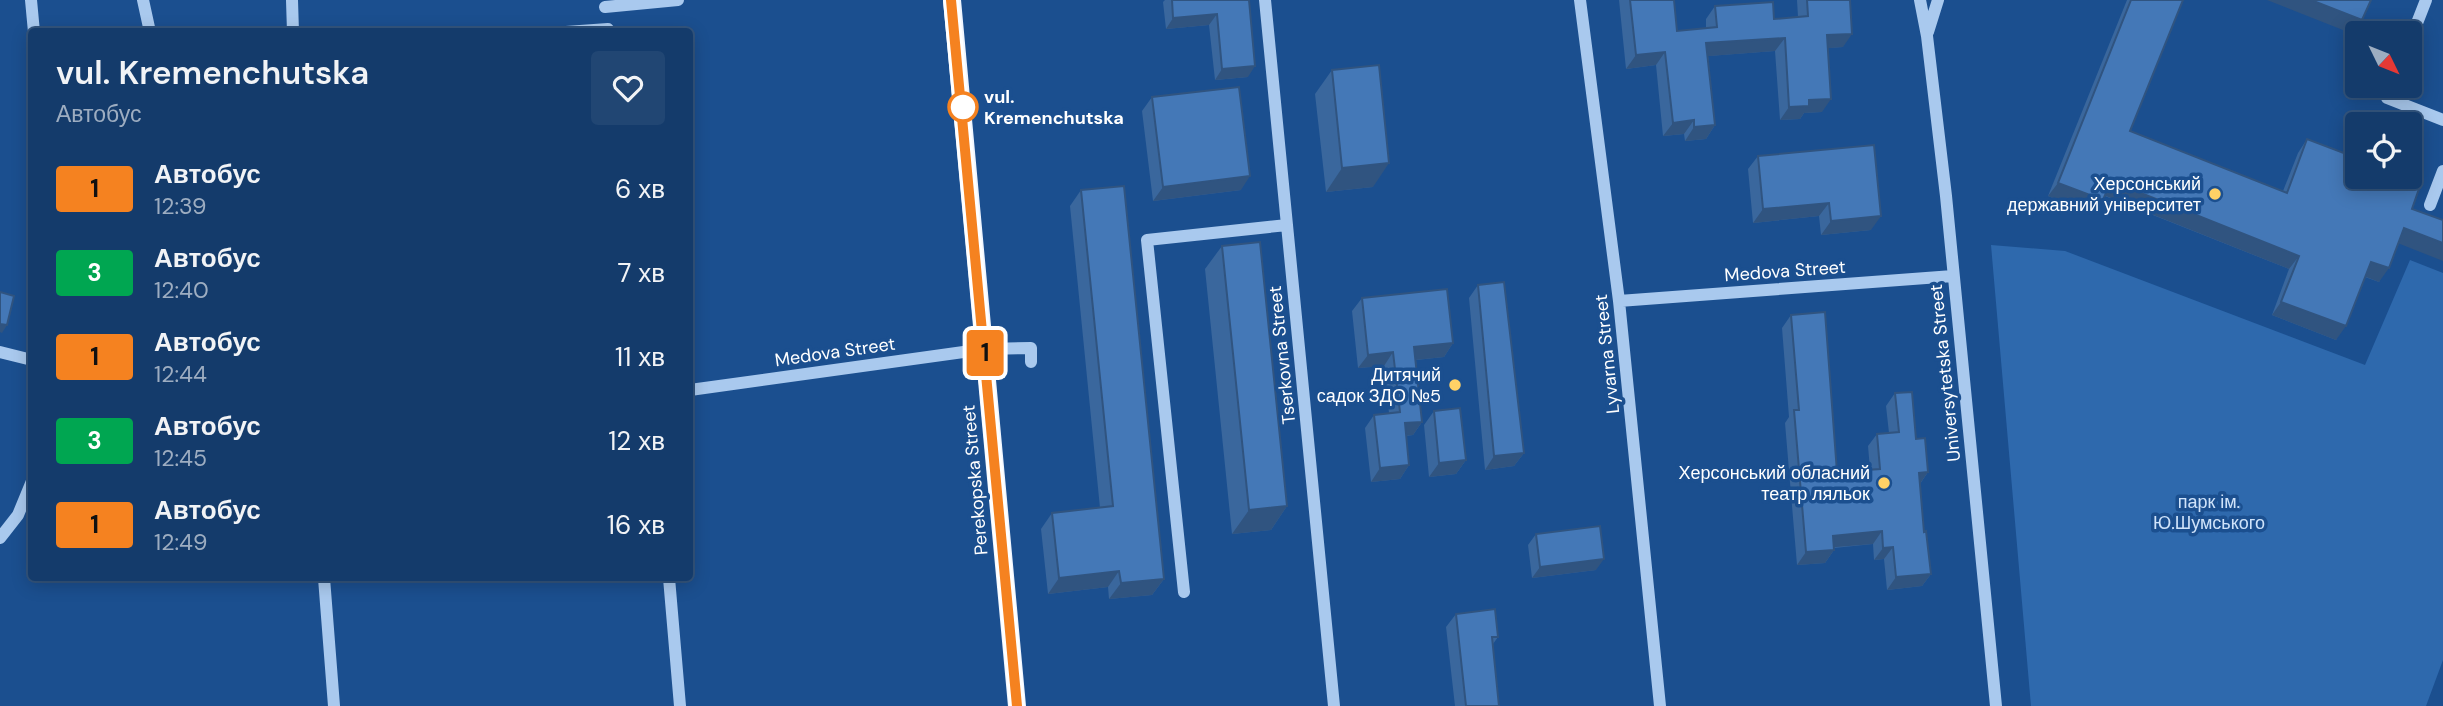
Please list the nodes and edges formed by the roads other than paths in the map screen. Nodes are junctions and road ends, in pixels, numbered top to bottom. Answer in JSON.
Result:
{"nodes":[{"id":1,"x":31,"y":0,"type":"edge"},
{"id":2,"x":142,"y":0,"type":"edge"},
{"id":3,"x":292,"y":0,"type":"edge"},
{"id":4,"x":678,"y":0,"type":"edge"},
{"id":5,"x":951,"y":0,"type":"edge"},
{"id":6,"x":1265,"y":0,"type":"edge"},
{"id":7,"x":1580,"y":0,"type":"edge"},
{"id":8,"x":1920,"y":0,"type":"edge"},
{"id":9,"x":1938,"y":0,"type":"edge"},
{"id":10,"x":2426,"y":0,"type":"edge"},
{"id":11,"x":604,"y":4,"type":"edge"},
{"id":12,"x":2418,"y":21,"type":"edge"},
{"id":13,"x":34,"y":28,"type":"edge"},
{"id":14,"x":149,"y":28,"type":"edge"},
{"id":15,"x":293,"y":28,"type":"edge"},
{"id":16,"x":608,"y":28,"type":"edge"},
{"id":17,"x":1927,"y":36,"type":"junction"},
{"id":18,"x":2387,"y":98,"type":"edge"},
{"id":19,"x":2443,"y":120,"type":"edge"},
{"id":20,"x":2443,"y":171,"type":"edge"},
{"id":21,"x":2430,"y":205,"type":"dead end"},
{"id":22,"x":1287,"y":225,"type":"junction"},
{"id":23,"x":1954,"y":276,"type":"junction"},
{"id":24,"x":1619,"y":301,"type":"junction"},
{"id":25,"x":985,"y":349,"type":"junction"},
{"id":26,"x":0,"y":352,"type":"edge"},
{"id":27,"x":28,"y":359,"type":"edge"},
{"id":28,"x":1031,"y":362,"type":"dead end"},
{"id":29,"x":693,"y":390,"type":"edge"},
{"id":30,"x":28,"y":493,"type":"edge"},
{"id":31,"x":0,"y":538,"type":"edge"},
{"id":32,"x":324,"y":581,"type":"edge"},
{"id":33,"x":669,"y":581,"type":"edge"},
{"id":34,"x":1184,"y":592,"type":"dead end"},
{"id":35,"x":334,"y":706,"type":"edge"},
{"id":36,"x":680,"y":706,"type":"edge"},
{"id":37,"x":1017,"y":706,"type":"edge"},
{"id":38,"x":1334,"y":706,"type":"edge"},
{"id":39,"x":1660,"y":706,"type":"edge"},
{"id":40,"x":1996,"y":706,"type":"edge"}],
"edges":[{"from":1,"to":13,"type":"street"},
{"from":2,"to":14,"type":"street"},
{"from":3,"to":15,"type":"street"},
{"from":4,"to":11,"type":"street"},
{"from":5,"to":25,"type":"main road","name":"Perekopska Street"},
{"from":6,"to":22,"type":"street","name":"Tserkovna Street"},
{"from":7,"to":24,"type":"street","name":"Lyvarna Street"},
{"from":8,"to":17,"type":"street","name":"Universytetska Street"},
{"from":9,"to":17,"type":"street","name":"Universytetska Street"},
{"from":10,"to":12,"type":"street"},
{"from":11,"to":16,"type":"street"},
{"from":17,"to":23,"type":"street","name":"Universytetska Street"},
{"from":18,"to":19,"type":"street"},
{"from":20,"to":21,"type":"street"},
{"from":22,"to":34,"type":"street"},
{"from":22,"to":38,"type":"street","name":"Tserkovna Street"},
{"from":23,"to":24,"type":"street","name":"Medova Street"},
{"from":23,"to":40,"type":"street","name":"Universytetska Street"},
{"from":24,"to":39,"type":"street","name":"Lyvarna Street"},
{"from":25,"to":28,"type":"street","name":"Medova Street"},
{"from":25,"to":29,"type":"street","name":"Medova Street"},
{"from":25,"to":37,"type":"main road","name":"Perekopska Street"},
{"from":26,"to":27,"type":"street"},
{"from":30,"to":31,"type":"street"},
{"from":32,"to":35,"type":"street"},
{"from":33,"to":36,"type":"street"}]}
